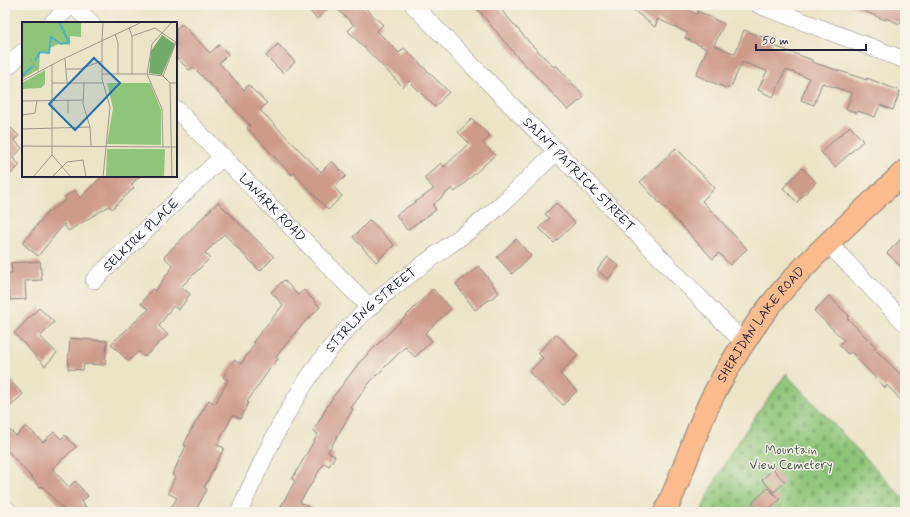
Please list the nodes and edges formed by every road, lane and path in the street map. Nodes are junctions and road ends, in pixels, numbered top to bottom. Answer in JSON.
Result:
{"nodes":[{"id":1,"x":72,"y":5,"type":"edge"},
{"id":2,"x":413,"y":5,"type":"edge"},
{"id":3,"x":759,"y":5,"type":"edge"},
{"id":4,"x":53,"y":22,"type":"edge"},
{"id":5,"x":90,"y":22,"type":"edge"},
{"id":6,"x":22,"y":53,"type":"edge"},
{"id":7,"x":905,"y":60,"type":"edge"},
{"id":8,"x":5,"y":69,"type":"edge"},
{"id":9,"x":177,"y":110,"type":"edge"},
{"id":10,"x":556,"y":152,"type":"junction"},
{"id":11,"x":223,"y":156,"type":"junction"},
{"id":12,"x":905,"y":171,"type":"edge"},
{"id":13,"x":829,"y":244,"type":"junction"},
{"id":14,"x":94,"y":280,"type":"dead end"},
{"id":15,"x":369,"y":307,"type":"junction"},
{"id":16,"x":905,"y":323,"type":"edge"},
{"id":17,"x":744,"y":343,"type":"junction"},
{"id":18,"x":5,"y":508,"type":"edge"},
{"id":19,"x":9,"y":512,"type":"edge"},
{"id":20,"x":239,"y":512,"type":"edge"},
{"id":21,"x":665,"y":512,"type":"edge"}],
"edges":[{"from":1,"to":4,"type":"street"},
{"from":1,"to":5,"type":"street"},
{"from":2,"to":10,"type":"street","name":"SAINT PATRICK STREET"},
{"from":3,"to":7,"type":"street"},
{"from":6,"to":8,"type":"street"},
{"from":9,"to":11,"type":"street","name":"LANARK ROAD"},
{"from":10,"to":15,"type":"street","name":"STIRLING STREET"},
{"from":10,"to":17,"type":"street","name":"SAINT PATRICK STREET"},
{"from":11,"to":14,"type":"street","name":"SELKIRK PLACE"},
{"from":11,"to":15,"type":"street","name":"LANARK ROAD"},
{"from":12,"to":13,"type":"main road","name":"SHERIDAN LAKE ROAD"},
{"from":13,"to":16,"type":"street"},
{"from":13,"to":17,"type":"main road","name":"SHERIDAN LAKE ROAD"},
{"from":15,"to":20,"type":"street","name":"STIRLING STREET"},
{"from":17,"to":21,"type":"main road","name":"SHERIDAN LAKE ROAD"},
{"from":18,"to":19,"type":"street"}]}
